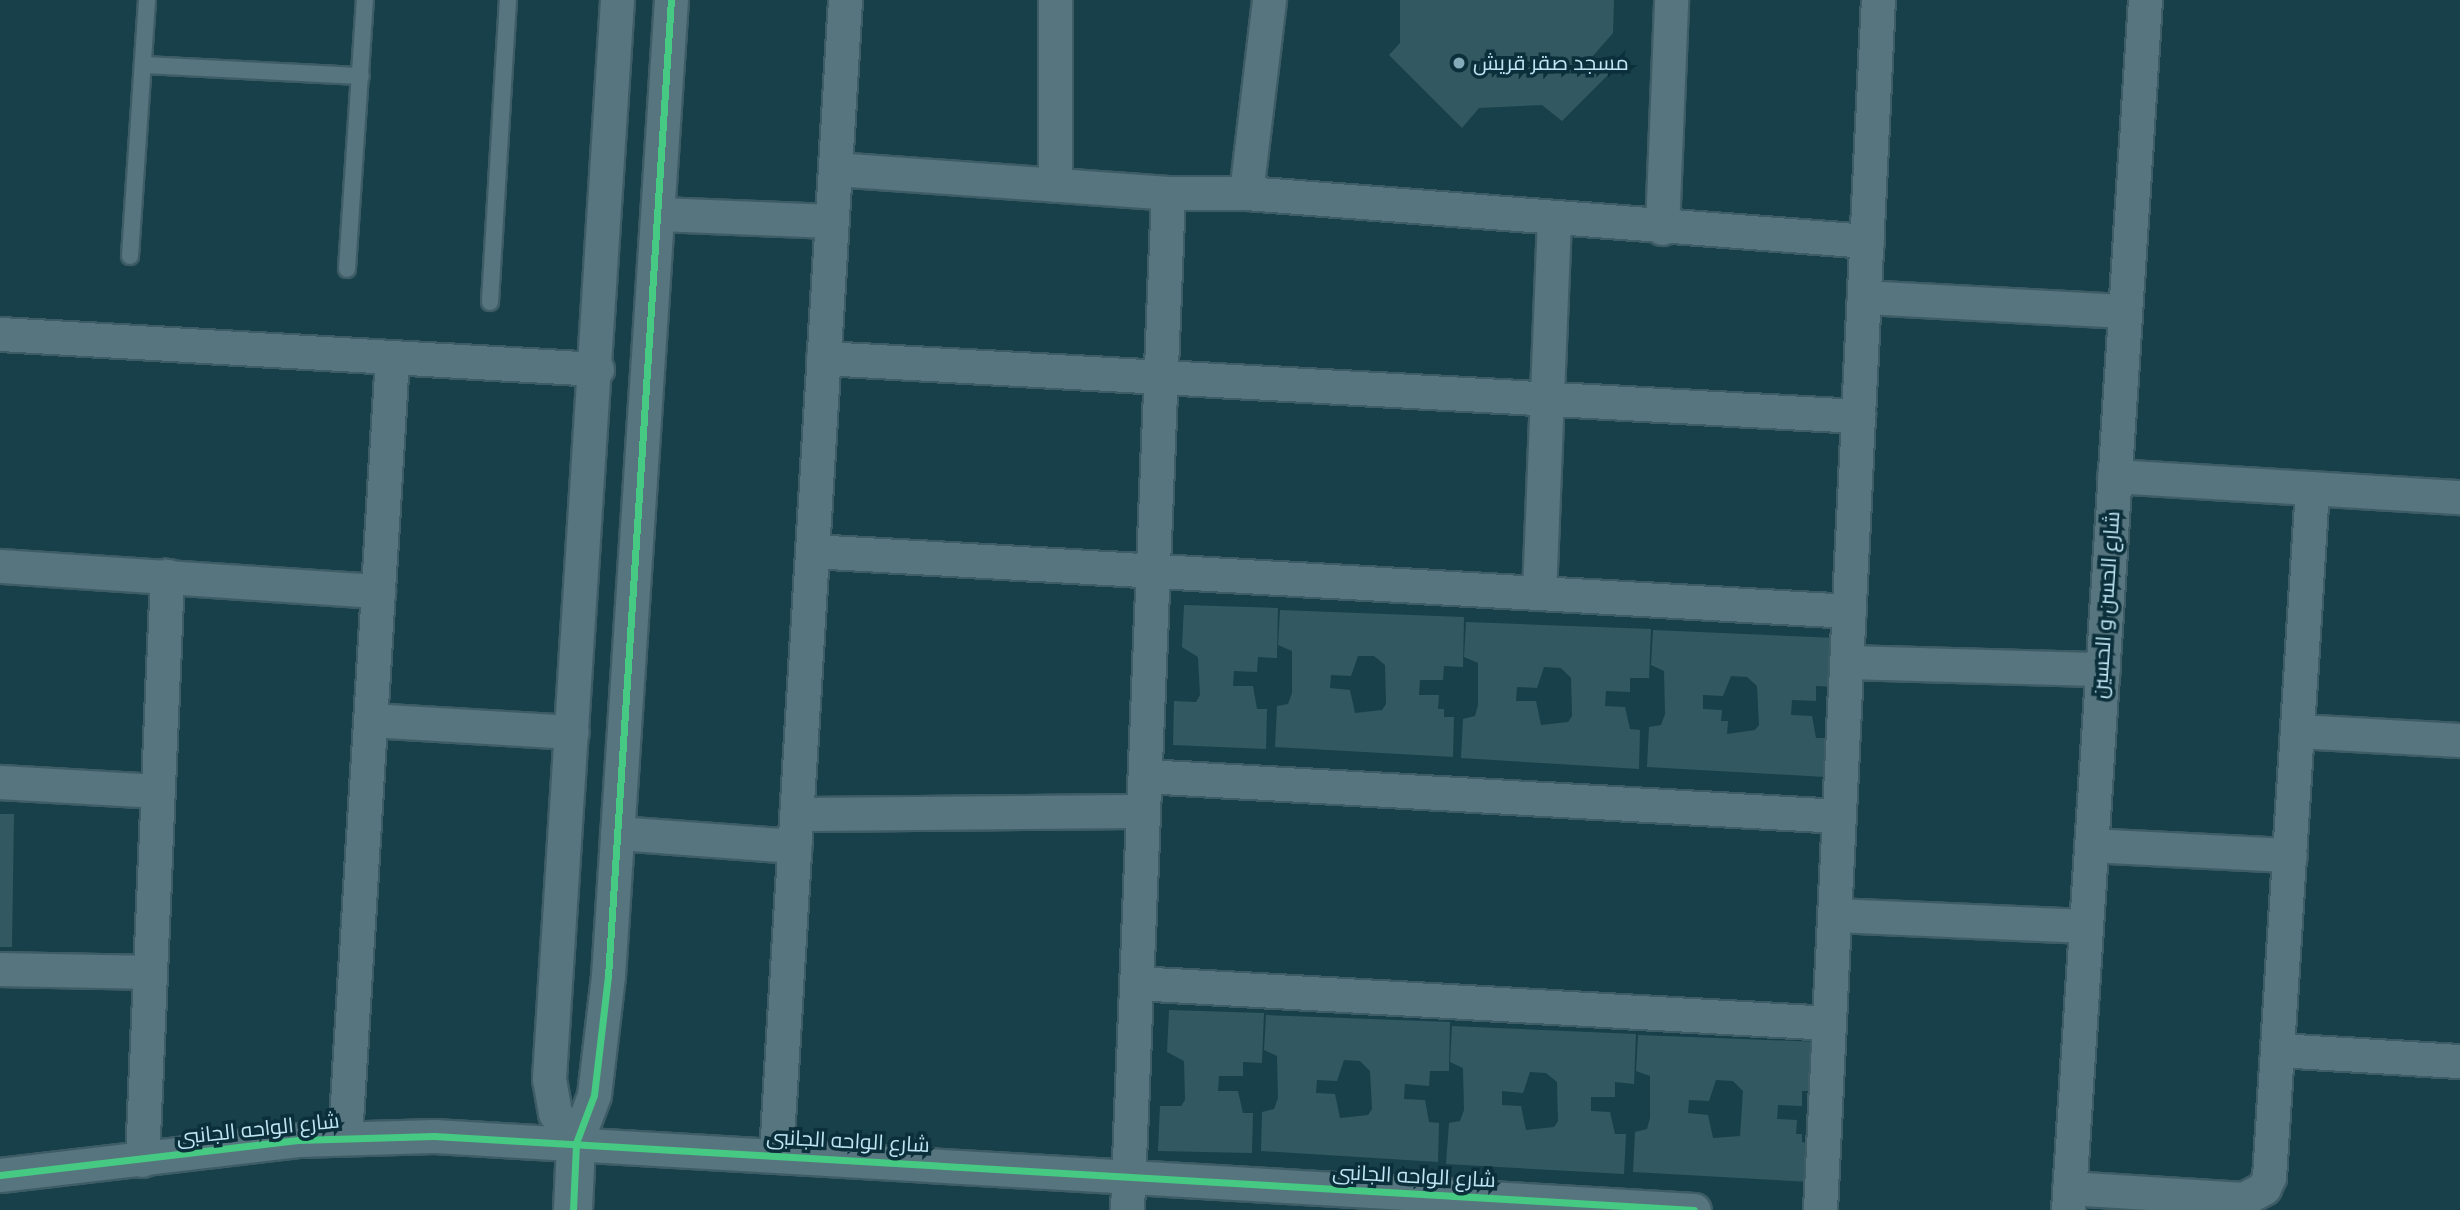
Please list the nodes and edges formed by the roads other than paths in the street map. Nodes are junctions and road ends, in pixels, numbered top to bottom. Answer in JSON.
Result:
{"nodes":[{"id":1,"x":147,"y":0,"type":"edge"},
{"id":2,"x":365,"y":0,"type":"edge"},
{"id":3,"x":508,"y":0,"type":"edge"},
{"id":4,"x":617,"y":0,"type":"edge"},
{"id":5,"x":671,"y":0,"type":"edge"},
{"id":6,"x":845,"y":0,"type":"edge"},
{"id":7,"x":1055,"y":0,"type":"edge"},
{"id":8,"x":1269,"y":0,"type":"edge"},
{"id":9,"x":1671,"y":0,"type":"edge"},
{"id":10,"x":1878,"y":0,"type":"edge"},
{"id":11,"x":2145,"y":0,"type":"edge"},
{"id":12,"x":143,"y":65,"type":"junction"},
{"id":13,"x":361,"y":76,"type":"junction"},
{"id":14,"x":835,"y":169,"type":"junction"},
{"id":15,"x":1055,"y":185,"type":"junction"},
{"id":16,"x":1168,"y":193,"type":"junction"},
{"id":17,"x":1246,"y":193,"type":"junction"},
{"id":18,"x":658,"y":214,"type":"junction"},
{"id":19,"x":1554,"y":220,"type":"junction"},
{"id":20,"x":832,"y":221,"type":"junction"},
{"id":21,"x":1662,"y":229,"type":"junction"},
{"id":22,"x":1867,"y":241,"type":"junction"},
{"id":23,"x":130,"y":256,"type":"dead end"},
{"id":24,"x":347,"y":270,"type":"dead end"},
{"id":25,"x":1864,"y":297,"type":"junction"},
{"id":26,"x":490,"y":302,"type":"dead end"},
{"id":27,"x":2125,"y":311,"type":"junction"},
{"id":28,"x":0,"y":334,"type":"edge"},
{"id":29,"x":392,"y":357,"type":"junction"},
{"id":30,"x":823,"y":358,"type":"junction"},
{"id":31,"x":597,"y":369,"type":"junction"},
{"id":32,"x":1161,"y":377,"type":"junction"},
{"id":33,"x":1547,"y":399,"type":"junction"},
{"id":34,"x":1858,"y":416,"type":"junction"},
{"id":35,"x":2114,"y":476,"type":"junction"},
{"id":36,"x":2312,"y":488,"type":"junction"},
{"id":37,"x":2460,"y":497,"type":"edge"},
{"id":38,"x":812,"y":551,"type":"junction"},
{"id":39,"x":0,"y":566,"type":"edge"},
{"id":40,"x":1153,"y":570,"type":"junction"},
{"id":41,"x":167,"y":576,"type":"junction"},
{"id":42,"x":377,"y":591,"type":"junction"},
{"id":43,"x":1539,"y":593,"type":"junction"},
{"id":44,"x":1849,"y":611,"type":"junction"},
{"id":45,"x":1846,"y":662,"type":"junction"},
{"id":46,"x":2103,"y":669,"type":"junction"},
{"id":47,"x":370,"y":720,"type":"junction"},
{"id":48,"x":2297,"y":731,"type":"junction"},
{"id":49,"x":572,"y":732,"type":"junction"},
{"id":50,"x":2460,"y":740,"type":"edge"},
{"id":51,"x":1145,"y":776,"type":"junction"},
{"id":52,"x":0,"y":782,"type":"edge"},
{"id":53,"x":158,"y":791,"type":"junction"},
{"id":54,"x":1143,"y":811,"type":"junction"},
{"id":55,"x":1838,"y":816,"type":"junction"},
{"id":56,"x":795,"y":830,"type":"junction"},
{"id":57,"x":617,"y":833,"type":"junction"},
{"id":58,"x":2091,"y":845,"type":"junction"},
{"id":59,"x":2290,"y":855,"type":"junction"},
{"id":60,"x":1834,"y":915,"type":"junction"},
{"id":61,"x":2086,"y":926,"type":"junction"},
{"id":62,"x":0,"y":969,"type":"edge"},
{"id":63,"x":150,"y":972,"type":"junction"},
{"id":64,"x":556,"y":972,"type":"junction"},
{"id":65,"x":608,"y":976,"type":"junction"},
{"id":66,"x":1136,"y":983,"type":"junction"},
{"id":67,"x":1829,"y":1023,"type":"junction"},
{"id":68,"x":2278,"y":1050,"type":"junction"},
{"id":69,"x":2460,"y":1061,"type":"edge"},
{"id":70,"x":345,"y":1137,"type":"junction"},
{"id":71,"x":576,"y":1143,"type":"junction"},
{"id":72,"x":776,"y":1154,"type":"junction"},
{"id":73,"x":142,"y":1160,"type":"junction"},
{"id":74,"x":0,"y":1175,"type":"edge"},
{"id":75,"x":1128,"y":1176,"type":"junction"},
{"id":76,"x":2068,"y":1199,"type":"edge"},
{"id":77,"x":573,"y":1210,"type":"edge"},
{"id":78,"x":1126,"y":1210,"type":"edge"},
{"id":79,"x":1694,"y":1210,"type":"edge"},
{"id":80,"x":1820,"y":1210,"type":"edge"}],
"edges":[{"from":1,"to":12,"type":"lane"},
{"from":2,"to":13,"type":"lane"},
{"from":3,"to":26,"type":"lane"},
{"from":4,"to":31,"type":"street"},
{"from":5,"to":18,"type":"street"},
{"from":6,"to":14,"type":"street"},
{"from":7,"to":15,"type":"street"},
{"from":8,"to":17,"type":"street"},
{"from":9,"to":21,"type":"street"},
{"from":10,"to":22,"type":"street"},
{"from":11,"to":27,"type":"street","name":"شارع الحسن و الحسين"},
{"from":12,"to":13,"type":"lane"},
{"from":12,"to":23,"type":"lane"},
{"from":13,"to":24,"type":"lane"},
{"from":14,"to":15,"type":"street"},
{"from":14,"to":20,"type":"street"},
{"from":15,"to":16,"type":"street"},
{"from":16,"to":17,"type":"street"},
{"from":16,"to":32,"type":"street"},
{"from":17,"to":19,"type":"street"},
{"from":18,"to":20,"type":"street"},
{"from":18,"to":57,"type":"street"},
{"from":19,"to":21,"type":"street"},
{"from":19,"to":33,"type":"street"},
{"from":20,"to":30,"type":"street"},
{"from":21,"to":22,"type":"street"},
{"from":22,"to":25,"type":"street"},
{"from":25,"to":27,"type":"street"},
{"from":25,"to":34,"type":"street"},
{"from":27,"to":35,"type":"street","name":"شارع الحسن و الحسين"},
{"from":28,"to":29,"type":"street"},
{"from":29,"to":31,"type":"street"},
{"from":29,"to":42,"type":"street"},
{"from":30,"to":32,"type":"street"},
{"from":30,"to":38,"type":"street"},
{"from":31,"to":49,"type":"street"},
{"from":32,"to":33,"type":"street"},
{"from":32,"to":40,"type":"street"},
{"from":33,"to":34,"type":"street"},
{"from":33,"to":43,"type":"street"},
{"from":34,"to":44,"type":"street"},
{"from":35,"to":36,"type":"street"},
{"from":35,"to":46,"type":"street","name":"شارع الحسن و الحسين"},
{"from":36,"to":37,"type":"street"},
{"from":36,"to":48,"type":"street"},
{"from":38,"to":40,"type":"street"},
{"from":38,"to":56,"type":"street"},
{"from":39,"to":41,"type":"street"},
{"from":40,"to":43,"type":"street"},
{"from":40,"to":51,"type":"street"},
{"from":41,"to":42,"type":"street"},
{"from":41,"to":53,"type":"street"},
{"from":42,"to":47,"type":"street"},
{"from":43,"to":44,"type":"street"},
{"from":44,"to":45,"type":"street"},
{"from":45,"to":46,"type":"street"},
{"from":45,"to":55,"type":"street"},
{"from":46,"to":58,"type":"street","name":"شارع الحسن و الحسين"},
{"from":47,"to":49,"type":"street"},
{"from":47,"to":70,"type":"street"},
{"from":48,"to":50,"type":"street"},
{"from":48,"to":59,"type":"street"},
{"from":49,"to":64,"type":"street"},
{"from":51,"to":54,"type":"street"},
{"from":51,"to":55,"type":"street"},
{"from":52,"to":53,"type":"street"},
{"from":53,"to":63,"type":"street"},
{"from":54,"to":56,"type":"street"},
{"from":54,"to":66,"type":"street"},
{"from":55,"to":60,"type":"street"},
{"from":56,"to":57,"type":"street"},
{"from":56,"to":72,"type":"street"},
{"from":57,"to":65,"type":"street"},
{"from":58,"to":59,"type":"street"},
{"from":58,"to":61,"type":"street","name":"شارع الحسن و الحسين"},
{"from":59,"to":68,"type":"street"},
{"from":60,"to":61,"type":"street"},
{"from":60,"to":67,"type":"street"},
{"from":61,"to":76,"type":"street","name":"شارع الحسن و الحسين"},
{"from":62,"to":63,"type":"street"},
{"from":63,"to":73,"type":"street"},
{"from":64,"to":65,"type":"street"},
{"from":64,"to":71,"type":"street"},
{"from":65,"to":71,"type":"street"},
{"from":66,"to":67,"type":"street"},
{"from":66,"to":75,"type":"street"},
{"from":67,"to":80,"type":"street"},
{"from":68,"to":69,"type":"street"},
{"from":68,"to":76,"type":"street"},
{"from":70,"to":71,"type":"street","name":"شارع الواحه الجانبى"},
{"from":70,"to":73,"type":"street","name":"شارع الواحه الجانبى"},
{"from":71,"to":72,"type":"street","name":"شارع الواحه الجانبى"},
{"from":71,"to":77,"type":"street"},
{"from":72,"to":75,"type":"street","name":"شارع الواحه الجانبى"},
{"from":73,"to":74,"type":"street","name":"شارع الواحه الجانبى"},
{"from":75,"to":78,"type":"street"},
{"from":75,"to":79,"type":"street","name":"شارع الواحه الجانبى"}]}
